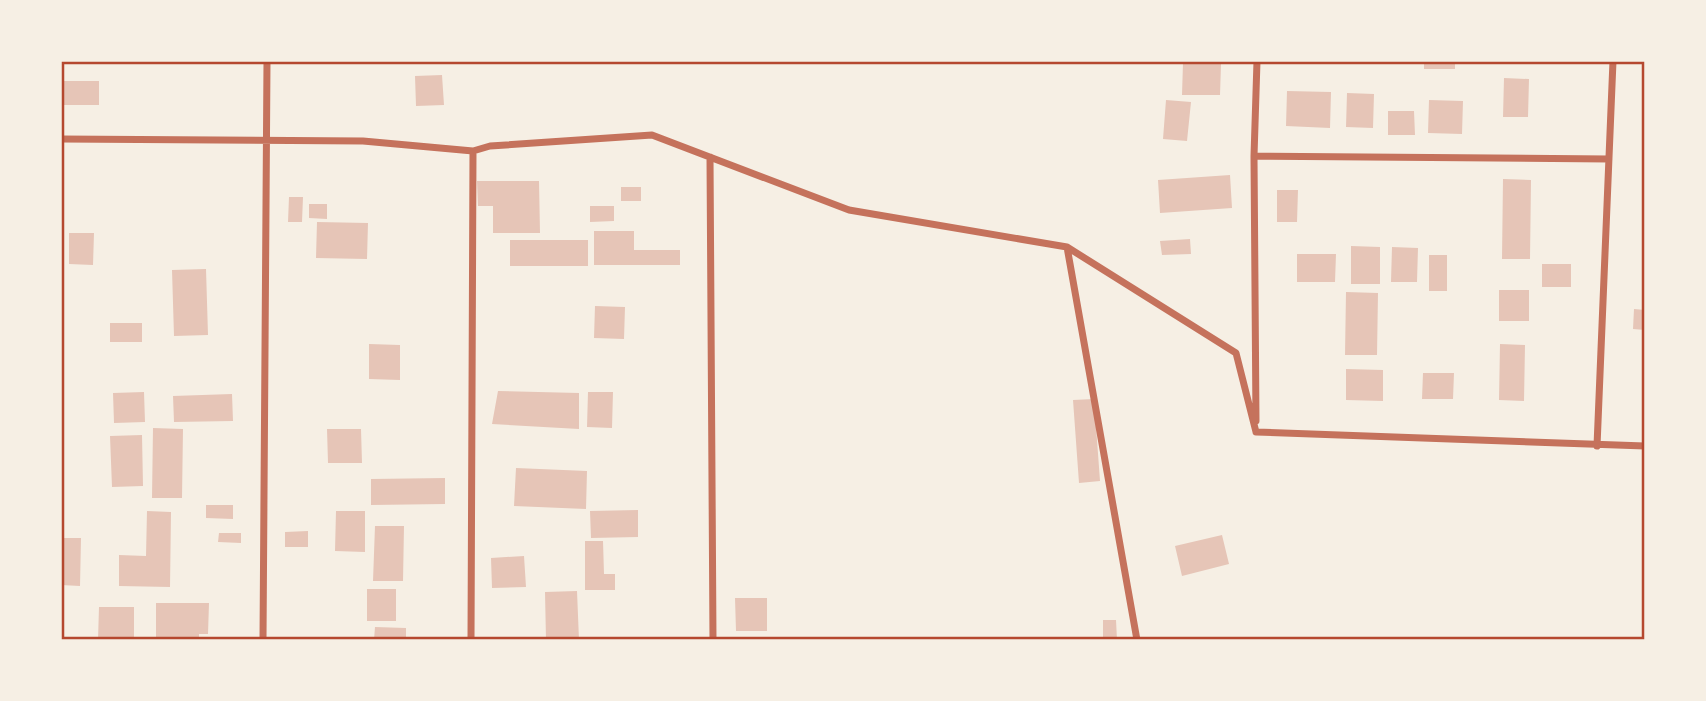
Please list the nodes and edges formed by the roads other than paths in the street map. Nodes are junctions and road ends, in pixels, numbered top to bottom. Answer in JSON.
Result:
{"nodes":[{"id":1,"x":267,"y":61,"type":"edge"},
{"id":2,"x":1257,"y":61,"type":"edge"},
{"id":3,"x":1614,"y":61,"type":"edge"},
{"id":4,"x":61,"y":139,"type":"edge"},
{"id":5,"x":266,"y":140,"type":"junction"},
{"id":6,"x":473,"y":151,"type":"junction"},
{"id":7,"x":1254,"y":156,"type":"junction"},
{"id":8,"x":710,"y":157,"type":"junction"},
{"id":9,"x":1609,"y":159,"type":"junction"},
{"id":10,"x":1067,"y":247,"type":"junction"},
{"id":11,"x":1256,"y":432,"type":"junction"},
{"id":12,"x":1597,"y":446,"type":"junction"},
{"id":13,"x":1645,"y":446,"type":"edge"},
{"id":14,"x":263,"y":640,"type":"edge"},
{"id":15,"x":471,"y":640,"type":"edge"},
{"id":16,"x":713,"y":640,"type":"edge"},
{"id":17,"x":1137,"y":640,"type":"edge"}],
"edges":[{"from":1,"to":5,"type":"street"},
{"from":2,"to":7,"type":"street"},
{"from":3,"to":9,"type":"street"},
{"from":4,"to":5,"type":"street"},
{"from":5,"to":6,"type":"street"},
{"from":5,"to":14,"type":"street"},
{"from":6,"to":8,"type":"street"},
{"from":6,"to":15,"type":"street"},
{"from":7,"to":9,"type":"street"},
{"from":7,"to":11,"type":"street"},
{"from":8,"to":10,"type":"street"},
{"from":8,"to":16,"type":"street"},
{"from":9,"to":12,"type":"street"},
{"from":10,"to":11,"type":"street"},
{"from":10,"to":17,"type":"street"},
{"from":11,"to":12,"type":"street"},
{"from":12,"to":13,"type":"street"}]}
